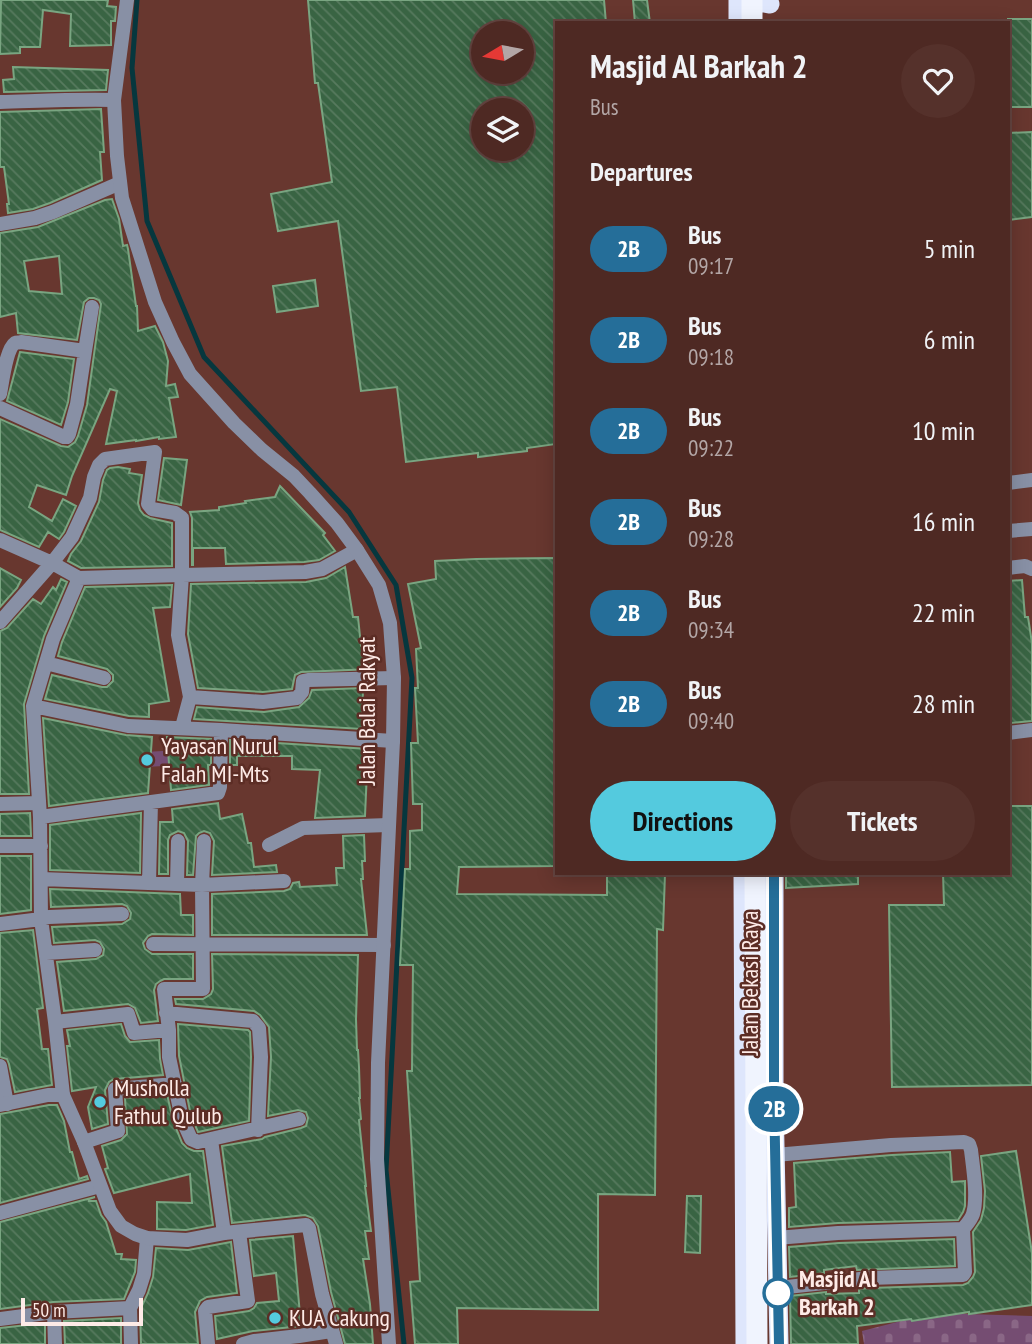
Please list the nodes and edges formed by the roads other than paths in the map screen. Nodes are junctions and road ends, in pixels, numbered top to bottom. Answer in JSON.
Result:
{"nodes":[{"id":1,"x":127,"y":0,"type":"edge"},
{"id":2,"x":738,"y":0,"type":"edge"},
{"id":3,"x":745,"y":0,"type":"edge"},
{"id":4,"x":765,"y":7,"type":"edge"},
{"id":5,"x":738,"y":21,"type":"edge"},
{"id":6,"x":754,"y":21,"type":"edge"},
{"id":7,"x":114,"y":100,"type":"junction"},
{"id":8,"x":0,"y":102,"type":"edge"},
{"id":9,"x":120,"y":183,"type":"junction"},
{"id":10,"x":0,"y":224,"type":"edge"},
{"id":11,"x":92,"y":307,"type":"dead end"},
{"id":12,"x":85,"y":351,"type":"junction"},
{"id":13,"x":0,"y":394,"type":"edge"},
{"id":14,"x":0,"y":408,"type":"edge"},
{"id":15,"x":1032,"y":480,"type":"edge"},
{"id":16,"x":1010,"y":483,"type":"edge"},
{"id":17,"x":1032,"y":529,"type":"edge"},
{"id":18,"x":1010,"y":531,"type":"edge"},
{"id":19,"x":0,"y":540,"type":"edge"},
{"id":20,"x":358,"y":550,"type":"junction"},
{"id":21,"x":52,"y":563,"type":"junction"},
{"id":22,"x":1010,"y":568,"type":"edge"},
{"id":23,"x":1032,"y":569,"type":"edge"},
{"id":24,"x":182,"y":575,"type":"junction"},
{"id":25,"x":79,"y":578,"type":"junction"},
{"id":26,"x":0,"y":622,"type":"edge"},
{"id":27,"x":46,"y":663,"type":"junction"},
{"id":28,"x":104,"y":678,"type":"dead end"},
{"id":29,"x":394,"y":678,"type":"junction"},
{"id":30,"x":190,"y":697,"type":"junction"},
{"id":31,"x":33,"y":706,"type":"junction"},
{"id":32,"x":182,"y":727,"type":"junction"},
{"id":33,"x":221,"y":730,"type":"junction"},
{"id":34,"x":1032,"y":730,"type":"edge"},
{"id":35,"x":1010,"y":733,"type":"edge"},
{"id":36,"x":393,"y":741,"type":"junction"},
{"id":37,"x":151,"y":802,"type":"junction"},
{"id":38,"x":0,"y":804,"type":"edge"},
{"id":39,"x":39,"y":810,"type":"junction"},
{"id":40,"x":388,"y":825,"type":"junction"},
{"id":41,"x":178,"y":841,"type":"dead end"},
{"id":42,"x":204,"y":841,"type":"dead end"},
{"id":43,"x":269,"y":845,"type":"dead end"},
{"id":44,"x":0,"y":846,"type":"edge"},
{"id":45,"x":41,"y":846,"type":"junction"},
{"id":46,"x":743,"y":875,"type":"edge"},
{"id":47,"x":755,"y":875,"type":"edge"},
{"id":48,"x":774,"y":875,"type":"edge"},
{"id":49,"x":41,"y":879,"type":"junction"},
{"id":50,"x":284,"y":881,"type":"dead end"},
{"id":51,"x":149,"y":883,"type":"junction"},
{"id":52,"x":177,"y":884,"type":"junction"},
{"id":53,"x":202,"y":885,"type":"junction"},
{"id":54,"x":122,"y":914,"type":"dead end"},
{"id":55,"x":41,"y":919,"type":"junction"},
{"id":56,"x":0,"y":924,"type":"edge"},
{"id":57,"x":153,"y":944,"type":"dead end"},
{"id":58,"x":384,"y":944,"type":"junction"},
{"id":59,"x":203,"y":945,"type":"junction"},
{"id":60,"x":95,"y":950,"type":"dead end"},
{"id":61,"x":46,"y":953,"type":"junction"},
{"id":62,"x":166,"y":1013,"type":"junction"},
{"id":63,"x":55,"y":1022,"type":"junction"},
{"id":64,"x":170,"y":1030,"type":"junction"},
{"id":65,"x":0,"y":1066,"type":"edge"},
{"id":66,"x":744,"y":1077,"type":"junction"},
{"id":67,"x":774,"y":1078,"type":"junction"},
{"id":68,"x":175,"y":1084,"type":"junction"},
{"id":69,"x":63,"y":1095,"type":"junction"},
{"id":70,"x":3,"y":1105,"type":"edge"},
{"id":71,"x":299,"y":1119,"type":"dead end"},
{"id":72,"x":258,"y":1130,"type":"junction"},
{"id":73,"x":211,"y":1140,"type":"junction"},
{"id":74,"x":84,"y":1142,"type":"junction"},
{"id":75,"x":775,"y":1154,"type":"junction"},
{"id":76,"x":100,"y":1186,"type":"junction"},
{"id":77,"x":0,"y":1213,"type":"edge"},
{"id":78,"x":963,"y":1228,"type":"junction"},
{"id":79,"x":239,"y":1231,"type":"junction"},
{"id":80,"x":224,"y":1233,"type":"junction"},
{"id":81,"x":147,"y":1238,"type":"junction"},
{"id":82,"x":776,"y":1238,"type":"junction"},
{"id":83,"x":778,"y":1288,"type":"junction"},
{"id":84,"x":130,"y":1308,"type":"junction"},
{"id":85,"x":54,"y":1312,"type":"junction"},
{"id":86,"x":0,"y":1319,"type":"edge"},
{"id":87,"x":777,"y":1321,"type":"junction"},
{"id":88,"x":745,"y":1322,"type":"junction"},
{"id":89,"x":333,"y":1338,"type":"edge"},
{"id":90,"x":55,"y":1344,"type":"edge"},
{"id":91,"x":131,"y":1344,"type":"edge"},
{"id":92,"x":208,"y":1344,"type":"edge"},
{"id":93,"x":243,"y":1344,"type":"edge"},
{"id":94,"x":389,"y":1344,"type":"edge"},
{"id":95,"x":745,"y":1344,"type":"edge"},
{"id":96,"x":757,"y":1344,"type":"edge"},
{"id":97,"x":779,"y":1344,"type":"edge"}],
"edges":[{"from":1,"to":7,"type":"street","name":"Jalan Balai Rakyat"},
{"from":2,"to":5,"type":"highway"},
{"from":3,"to":4,"type":"highway"},
{"from":4,"to":6,"type":"highway"},
{"from":7,"to":8,"type":"street"},
{"from":7,"to":9,"type":"street","name":"Jalan Balai Rakyat"},
{"from":9,"to":10,"type":"street"},
{"from":9,"to":20,"type":"street","name":"Jalan Balai Rakyat"},
{"from":11,"to":12,"type":"street"},
{"from":12,"to":13,"type":"street"},
{"from":12,"to":14,"type":"street"},
{"from":15,"to":16,"type":"street"},
{"from":17,"to":18,"type":"street"},
{"from":19,"to":21,"type":"street"},
{"from":20,"to":24,"type":"street"},
{"from":20,"to":29,"type":"street","name":"Jalan Balai Rakyat"},
{"from":21,"to":24,"type":"street"},
{"from":21,"to":25,"type":"street"},
{"from":21,"to":26,"type":"street"},
{"from":22,"to":23,"type":"street"},
{"from":24,"to":25,"type":"street"},
{"from":24,"to":30,"type":"street"},
{"from":25,"to":27,"type":"street"},
{"from":27,"to":28,"type":"street"},
{"from":27,"to":31,"type":"street"},
{"from":29,"to":30,"type":"street"},
{"from":29,"to":36,"type":"street","name":"Jalan Balai Rakyat"},
{"from":30,"to":32,"type":"street"},
{"from":31,"to":32,"type":"street"},
{"from":31,"to":39,"type":"street"},
{"from":32,"to":33,"type":"street"},
{"from":33,"to":36,"type":"street"},
{"from":33,"to":37,"type":"street"},
{"from":34,"to":35,"type":"street"},
{"from":36,"to":40,"type":"street","name":"Jalan Balai Rakyat"},
{"from":37,"to":39,"type":"street"},
{"from":37,"to":51,"type":"street"},
{"from":38,"to":39,"type":"street"},
{"from":39,"to":45,"type":"street"},
{"from":40,"to":43,"type":"street"},
{"from":40,"to":58,"type":"street","name":"Jalan Balai Rakyat"},
{"from":41,"to":52,"type":"street"},
{"from":42,"to":53,"type":"street"},
{"from":44,"to":45,"type":"street"},
{"from":45,"to":49,"type":"street"},
{"from":46,"to":66,"type":"highway","name":"Jalan Bekasi Raya"},
{"from":47,"to":96,"type":"highway"},
{"from":48,"to":67,"type":"highway","name":"Jalan Bekasi Raya"},
{"from":49,"to":51,"type":"street"},
{"from":49,"to":55,"type":"street"},
{"from":50,"to":53,"type":"street"},
{"from":51,"to":52,"type":"street"},
{"from":52,"to":53,"type":"street"},
{"from":53,"to":59,"type":"street"},
{"from":54,"to":55,"type":"street"},
{"from":55,"to":56,"type":"street"},
{"from":55,"to":61,"type":"street"},
{"from":57,"to":59,"type":"street"},
{"from":58,"to":59,"type":"street"},
{"from":58,"to":94,"type":"street","name":"Jalan Balai Rakyat"},
{"from":59,"to":62,"type":"street"},
{"from":60,"to":61,"type":"street"},
{"from":61,"to":63,"type":"street"},
{"from":62,"to":64,"type":"street"},
{"from":62,"to":72,"type":"street"},
{"from":63,"to":64,"type":"street"},
{"from":63,"to":69,"type":"street"},
{"from":64,"to":68,"type":"street"},
{"from":65,"to":70,"type":"street"},
{"from":66,"to":67,"type":"highway"},
{"from":66,"to":88,"type":"highway","name":"Jalan Bekasi Raya"},
{"from":67,"to":75,"type":"highway","name":"Jalan Bekasi Raya"},
{"from":68,"to":73,"type":"street"},
{"from":68,"to":74,"type":"street"},
{"from":69,"to":70,"type":"street"},
{"from":69,"to":74,"type":"street"},
{"from":71,"to":72,"type":"street"},
{"from":72,"to":73,"type":"street"},
{"from":73,"to":80,"type":"street"},
{"from":74,"to":76,"type":"street"},
{"from":75,"to":78,"type":"street"},
{"from":75,"to":82,"type":"highway","name":"Jalan Bekasi Raya"},
{"from":76,"to":77,"type":"street"},
{"from":76,"to":81,"type":"street"},
{"from":78,"to":82,"type":"street"},
{"from":78,"to":83,"type":"street"},
{"from":79,"to":80,"type":"street"},
{"from":79,"to":89,"type":"street"},
{"from":79,"to":92,"type":"street"},
{"from":80,"to":81,"type":"street"},
{"from":81,"to":84,"type":"street"},
{"from":82,"to":83,"type":"highway","name":"Jalan Bekasi Raya"},
{"from":83,"to":87,"type":"highway","name":"Jalan Bekasi Raya"},
{"from":84,"to":85,"type":"street"},
{"from":84,"to":91,"type":"street"},
{"from":85,"to":86,"type":"street"},
{"from":85,"to":90,"type":"street"},
{"from":87,"to":88,"type":"highway"},
{"from":87,"to":97,"type":"highway","name":"Jalan Bekasi Raya"},
{"from":88,"to":95,"type":"highway","name":"Jalan Bekasi Raya"},
{"from":89,"to":93,"type":"street"}]}
